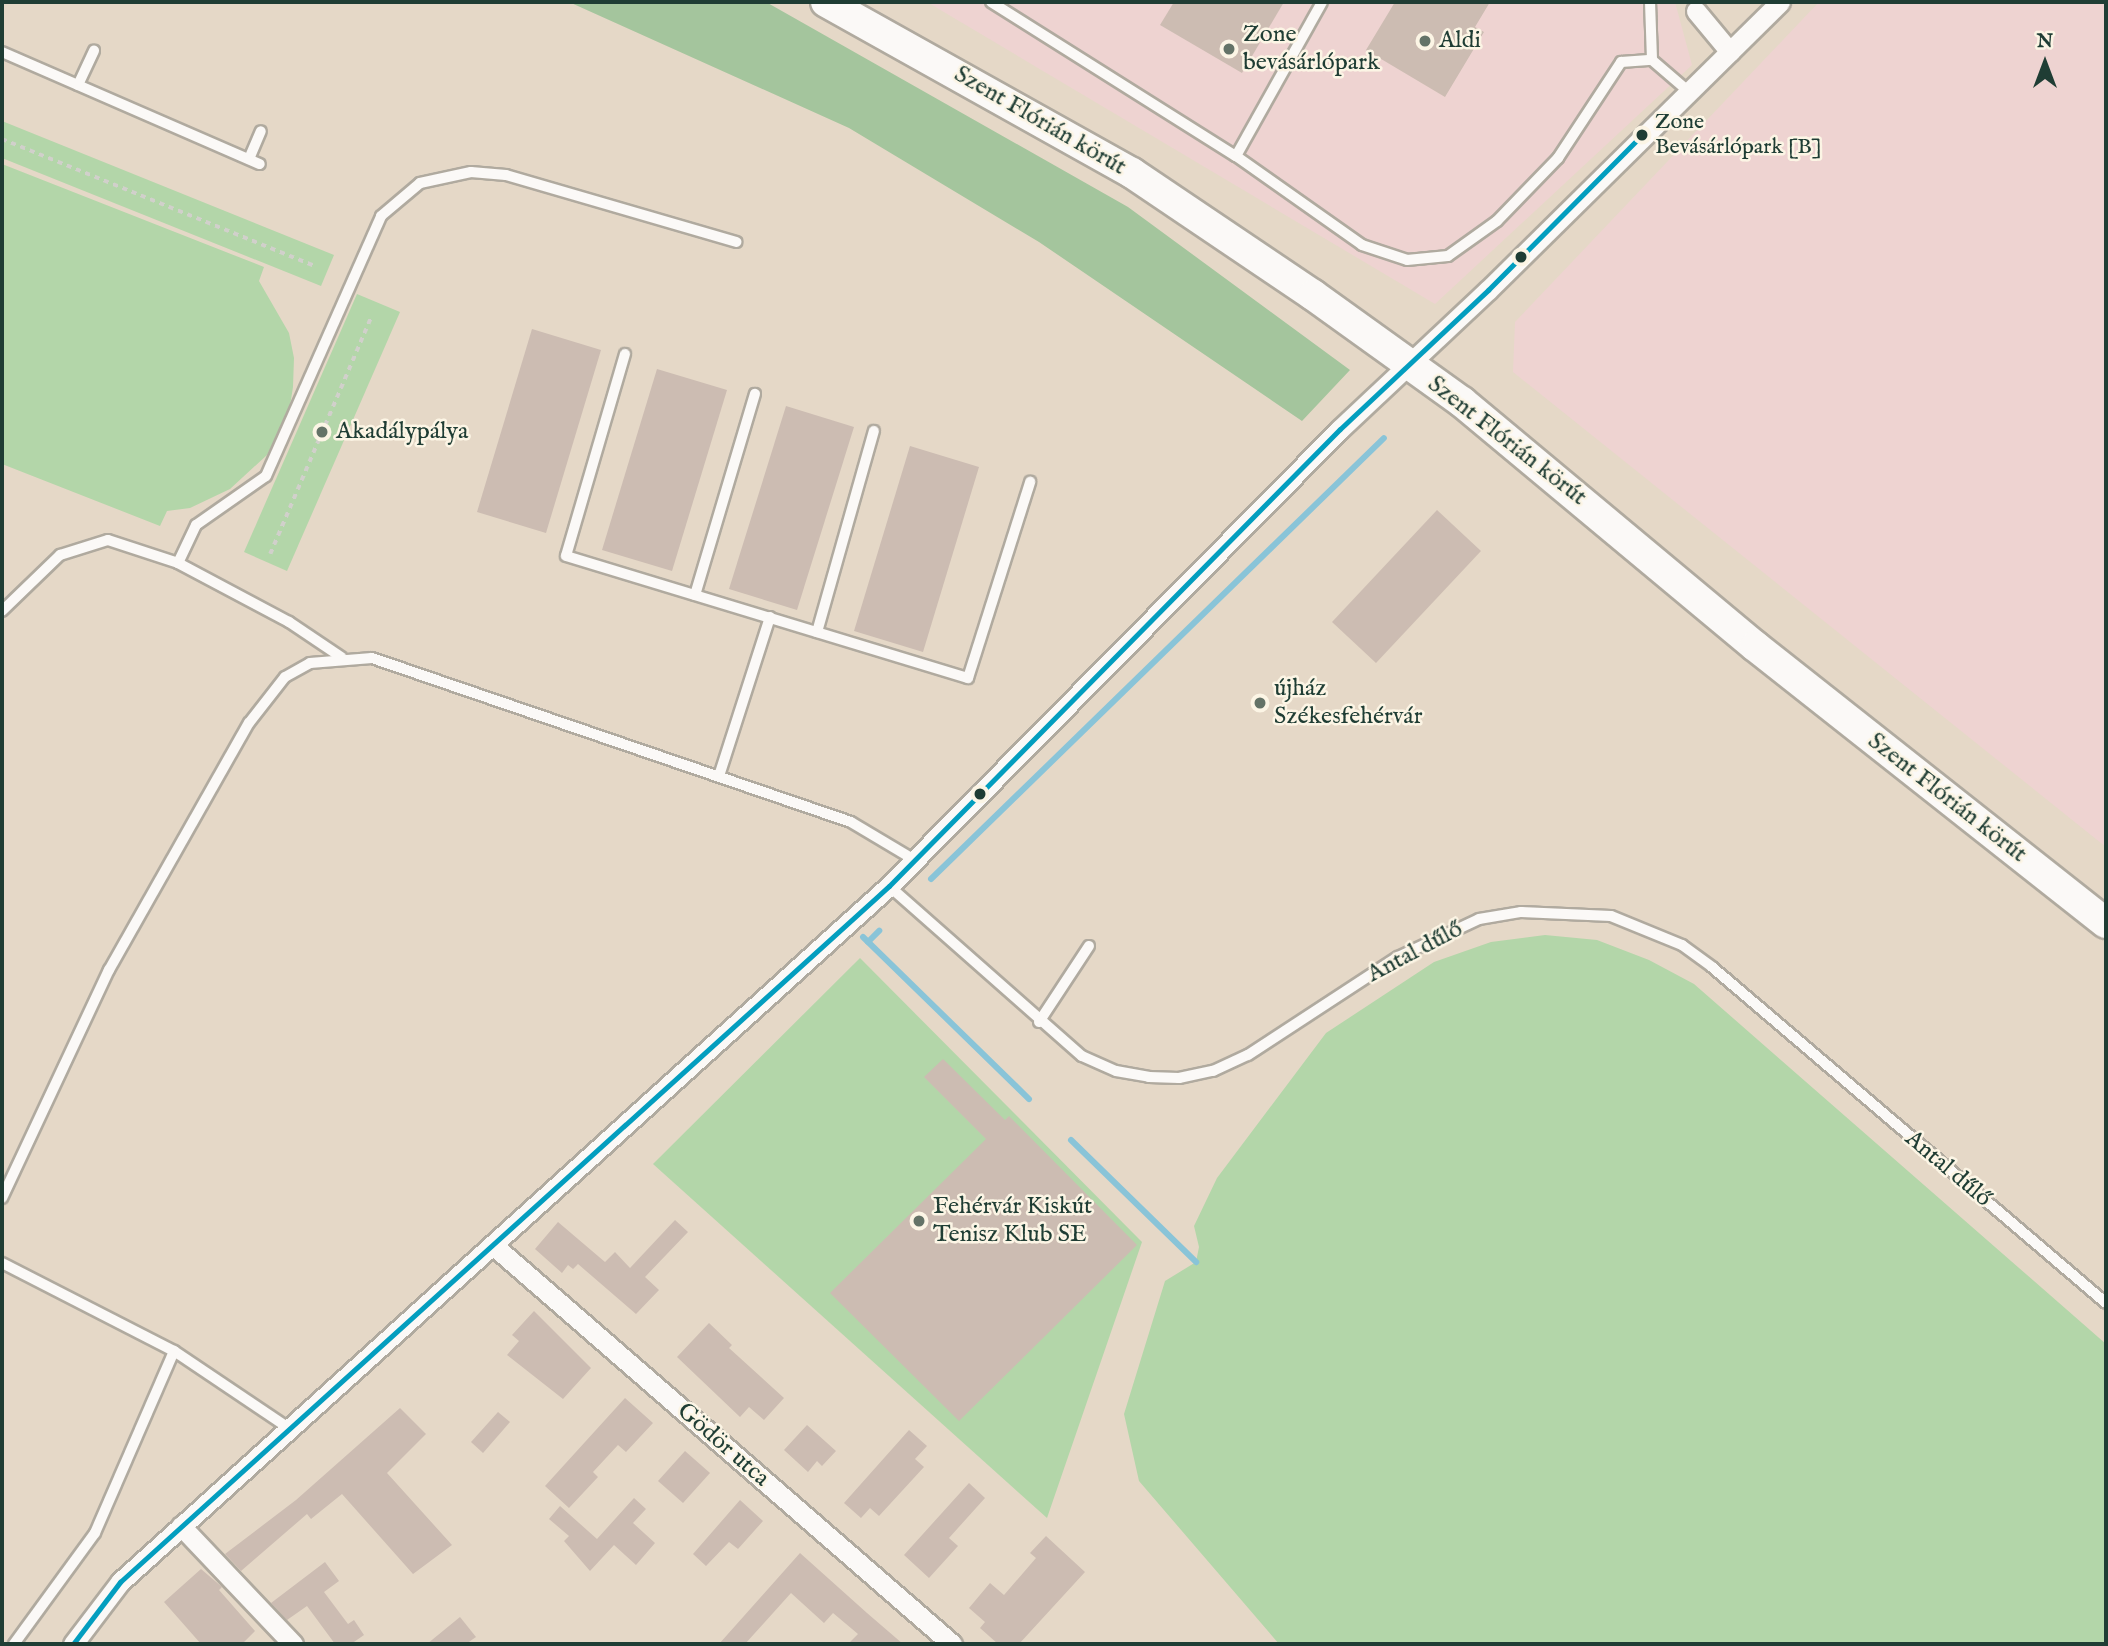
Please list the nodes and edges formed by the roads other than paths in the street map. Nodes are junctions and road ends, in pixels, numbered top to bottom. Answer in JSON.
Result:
{"nodes":[{"id":1,"x":827,"y":2,"type":"edge"},
{"id":2,"x":991,"y":2,"type":"edge"},
{"id":3,"x":1322,"y":2,"type":"edge"},
{"id":4,"x":1650,"y":2,"type":"edge"},
{"id":5,"x":1780,"y":2,"type":"edge"},
{"id":6,"x":1696,"y":11,"type":"dead end"},
{"id":7,"x":93,"y":50,"type":"dead end"},
{"id":8,"x":2,"y":52,"type":"edge"},
{"id":9,"x":1730,"y":52,"type":"junction"},
{"id":10,"x":1652,"y":60,"type":"junction"},
{"id":11,"x":78,"y":85,"type":"junction"},
{"id":12,"x":1687,"y":90,"type":"junction"},
{"id":13,"x":261,"y":131,"type":"dead end"},
{"id":14,"x":1236,"y":156,"type":"junction"},
{"id":15,"x":249,"y":159,"type":"junction"},
{"id":16,"x":260,"y":164,"type":"dead end"},
{"id":17,"x":736,"y":242,"type":"dead end"},
{"id":18,"x":625,"y":355,"type":"dead end"},
{"id":19,"x":1409,"y":364,"type":"junction"},
{"id":20,"x":755,"y":394,"type":"dead end"},
{"id":21,"x":874,"y":431,"type":"dead end"},
{"id":22,"x":1030,"y":482,"type":"dead end"},
{"id":23,"x":178,"y":563,"type":"junction"},
{"id":24,"x":695,"y":595,"type":"junction"},
{"id":25,"x":2,"y":611,"type":"edge"},
{"id":26,"x":770,"y":618,"type":"junction"},
{"id":27,"x":817,"y":632,"type":"junction"},
{"id":28,"x":341,"y":657,"type":"junction"},
{"id":29,"x":719,"y":776,"type":"junction"},
{"id":30,"x":913,"y":859,"type":"junction"},
{"id":31,"x":889,"y":886,"type":"junction"},
{"id":32,"x":2106,"y":923,"type":"edge"},
{"id":33,"x":1089,"y":946,"type":"dead end"},
{"id":34,"x":1039,"y":1022,"type":"junction"},
{"id":35,"x":2,"y":1198,"type":"edge"},
{"id":36,"x":494,"y":1246,"type":"junction"},
{"id":37,"x":2,"y":1263,"type":"edge"},
{"id":38,"x":2106,"y":1303,"type":"edge"},
{"id":39,"x":174,"y":1351,"type":"junction"},
{"id":40,"x":290,"y":1429,"type":"junction"},
{"id":41,"x":181,"y":1526,"type":"junction"},
{"id":42,"x":14,"y":1644,"type":"edge"},
{"id":43,"x":73,"y":1644,"type":"edge"},
{"id":44,"x":293,"y":1644,"type":"edge"},
{"id":45,"x":952,"y":1644,"type":"edge"}],
"edges":[{"from":1,"to":19,"type":"main road","name":"Szent Flórián körút"},
{"from":2,"to":14,"type":"lane"},
{"from":3,"to":14,"type":"lane"},
{"from":4,"to":10,"type":"lane"},
{"from":5,"to":9,"type":"street"},
{"from":6,"to":9,"type":"street"},
{"from":7,"to":11,"type":"lane"},
{"from":8,"to":11,"type":"lane"},
{"from":9,"to":12,"type":"street"},
{"from":10,"to":12,"type":"lane"},
{"from":10,"to":14,"type":"lane"},
{"from":11,"to":15,"type":"lane"},
{"from":12,"to":19,"type":"street"},
{"from":13,"to":15,"type":"lane"},
{"from":15,"to":16,"type":"lane"},
{"from":17,"to":23,"type":"lane"},
{"from":18,"to":24,"type":"lane"},
{"from":19,"to":30,"type":"street"},
{"from":19,"to":32,"type":"main road","name":"Szent Flórián körút"},
{"from":20,"to":24,"type":"lane"},
{"from":21,"to":27,"type":"lane"},
{"from":22,"to":27,"type":"lane"},
{"from":23,"to":25,"type":"lane"},
{"from":23,"to":28,"type":"lane"},
{"from":24,"to":26,"type":"lane"},
{"from":26,"to":27,"type":"lane"},
{"from":26,"to":29,"type":"lane"},
{"from":28,"to":29,"type":"lane"},
{"from":28,"to":35,"type":"lane"},
{"from":29,"to":30,"type":"lane"},
{"from":30,"to":31,"type":"street"},
{"from":31,"to":34,"type":"lane","name":"Antal dűlő"},
{"from":31,"to":36,"type":"street"},
{"from":33,"to":34,"type":"lane"},
{"from":34,"to":38,"type":"lane","name":"Antal dűlő"},
{"from":36,"to":40,"type":"street"},
{"from":36,"to":45,"type":"street","name":"Gödör utca"},
{"from":37,"to":39,"type":"lane"},
{"from":39,"to":40,"type":"lane"},
{"from":39,"to":42,"type":"lane"},
{"from":40,"to":41,"type":"street"},
{"from":41,"to":43,"type":"street"},
{"from":41,"to":44,"type":"street"}]}
